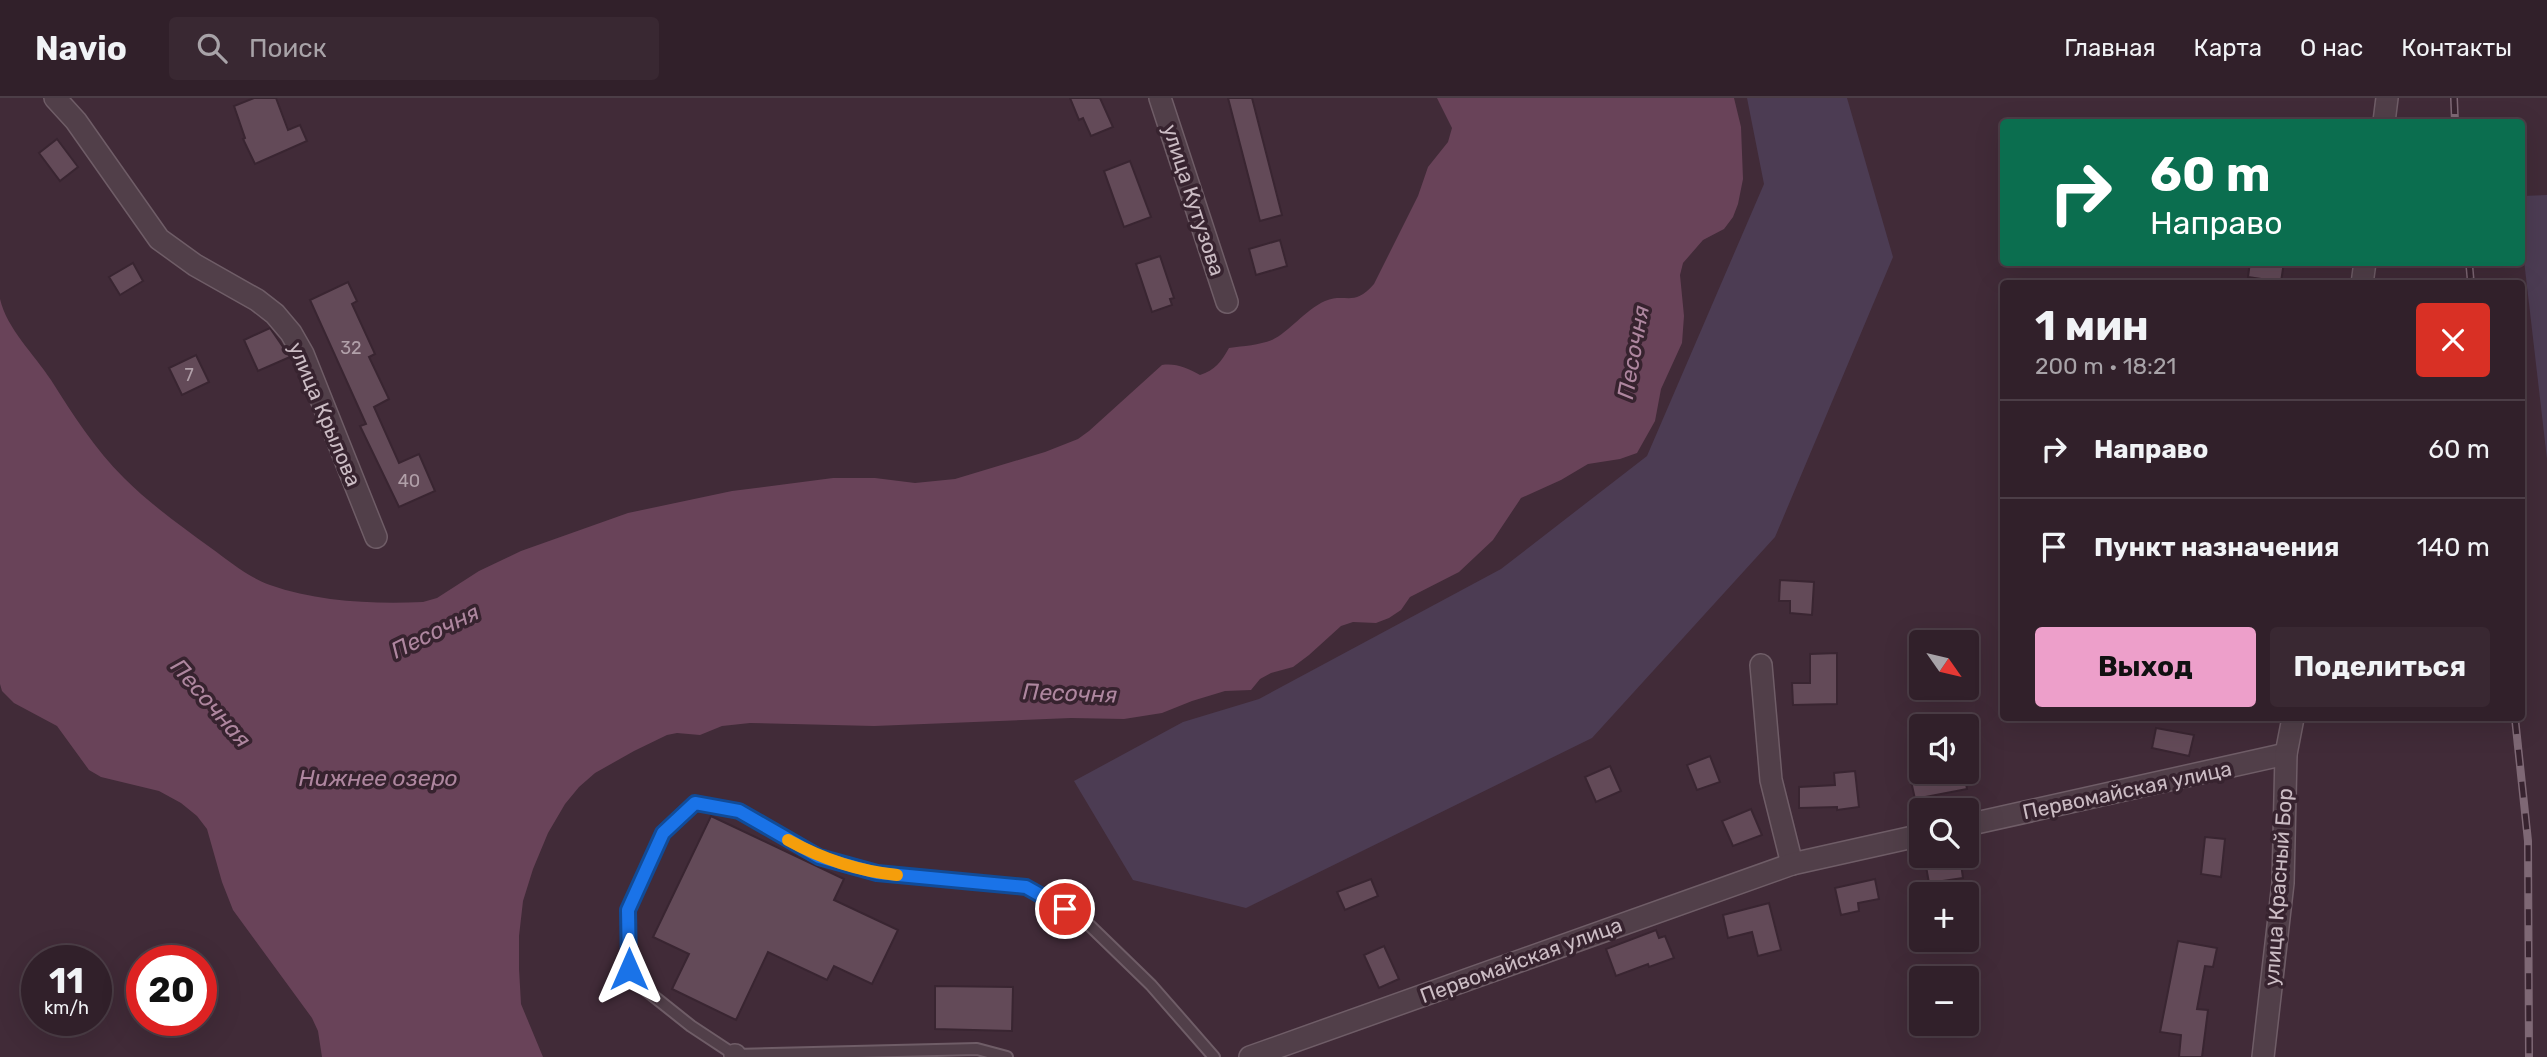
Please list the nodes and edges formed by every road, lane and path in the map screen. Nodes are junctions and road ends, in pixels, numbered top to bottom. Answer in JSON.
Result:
{"nodes":[{"id":1,"x":55,"y":98,"type":"edge"},
{"id":2,"x":1160,"y":98,"type":"edge"},
{"id":3,"x":2387,"y":98,"type":"edge"},
{"id":4,"x":2384,"y":119,"type":"edge"},
{"id":5,"x":1227,"y":302,"type":"dead end"},
{"id":6,"x":376,"y":537,"type":"dead end"},
{"id":7,"x":1761,"y":665,"type":"dead end"},
{"id":8,"x":2292,"y":721,"type":"edge"},
{"id":9,"x":2287,"y":754,"type":"junction"},
{"id":10,"x":1979,"y":822,"type":"edge"},
{"id":11,"x":1909,"y":838,"type":"edge"},
{"id":12,"x":1792,"y":864,"type":"junction"},
{"id":13,"x":735,"y":1056,"type":"edge"},
{"id":14,"x":1007,"y":1057,"type":"edge"},
{"id":15,"x":1214,"y":1057,"type":"edge"},
{"id":16,"x":1250,"y":1057,"type":"edge"},
{"id":17,"x":2263,"y":1057,"type":"edge"}],
"edges":[{"from":1,"to":6,"type":"street","name":"улица Крылова"},
{"from":2,"to":5,"type":"street","name":"улица Кутузова"},
{"from":3,"to":4,"type":"street"},
{"from":7,"to":12,"type":"street"},
{"from":8,"to":9,"type":"street","name":"улица Красный Бор"},
{"from":9,"to":10,"type":"street","name":"Первомайская улица"},
{"from":9,"to":17,"type":"street","name":"улица Красный Бор"},
{"from":11,"to":12,"type":"street","name":"Первомайская улица"},
{"from":12,"to":16,"type":"street","name":"Первомайская улица"},
{"from":13,"to":14,"type":"lane"},
{"from":13,"to":15,"type":"lane"}]}
